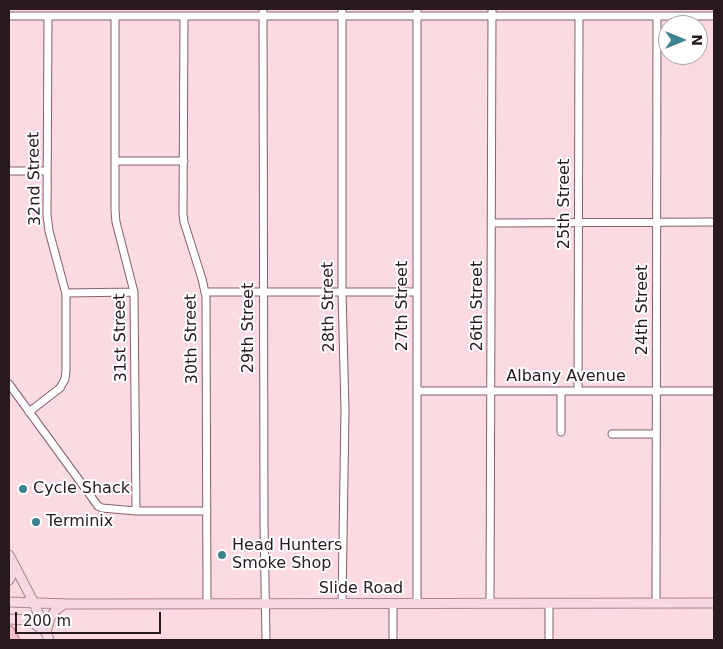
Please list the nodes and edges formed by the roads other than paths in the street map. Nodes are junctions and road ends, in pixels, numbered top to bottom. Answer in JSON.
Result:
{"nodes":[{"id":1,"x":263,"y":13,"type":"edge"},
{"id":2,"x":342,"y":13,"type":"edge"},
{"id":3,"x":417,"y":13,"type":"edge"},
{"id":4,"x":492,"y":13,"type":"edge"},
{"id":5,"x":9,"y":16,"type":"edge"},
{"id":6,"x":48,"y":16,"type":"junction"},
{"id":7,"x":115,"y":16,"type":"junction"},
{"id":8,"x":184,"y":16,"type":"junction"},
{"id":9,"x":579,"y":16,"type":"junction"},
{"id":10,"x":657,"y":16,"type":"junction"},
{"id":11,"x":714,"y":16,"type":"edge"},
{"id":12,"x":115,"y":161,"type":"junction"},
{"id":13,"x":184,"y":161,"type":"junction"},
{"id":14,"x":9,"y":171,"type":"edge"},
{"id":15,"x":47,"y":171,"type":"junction"},
{"id":16,"x":578,"y":222,"type":"junction"},
{"id":17,"x":657,"y":222,"type":"junction"},
{"id":18,"x":714,"y":222,"type":"edge"},
{"id":19,"x":492,"y":223,"type":"junction"},
{"id":20,"x":342,"y":291,"type":"junction"},
{"id":21,"x":66,"y":292,"type":"junction"},
{"id":22,"x":134,"y":292,"type":"junction"},
{"id":23,"x":206,"y":292,"type":"junction"},
{"id":24,"x":263,"y":292,"type":"junction"},
{"id":25,"x":417,"y":292,"type":"junction"},
{"id":26,"x":9,"y":384,"type":"edge"},
{"id":27,"x":417,"y":391,"type":"junction"},
{"id":28,"x":490,"y":391,"type":"junction"},
{"id":29,"x":561,"y":391,"type":"junction"},
{"id":30,"x":578,"y":391,"type":"junction"},
{"id":31,"x":656,"y":391,"type":"junction"},
{"id":32,"x":714,"y":391,"type":"edge"},
{"id":33,"x":29,"y":412,"type":"junction"},
{"id":34,"x":561,"y":432,"type":"dead end"},
{"id":35,"x":612,"y":434,"type":"dead end"},
{"id":36,"x":656,"y":434,"type":"junction"},
{"id":37,"x":136,"y":511,"type":"junction"},
{"id":38,"x":207,"y":511,"type":"junction"},
{"id":39,"x":10,"y":557,"type":"edge"},
{"id":40,"x":9,"y":580,"type":"edge"},
{"id":41,"x":9,"y":602,"type":"edge"},
{"id":42,"x":34,"y":603,"type":"junction"},
{"id":43,"x":490,"y":603,"type":"junction"},
{"id":44,"x":549,"y":603,"type":"junction"},
{"id":45,"x":656,"y":603,"type":"junction"},
{"id":46,"x":714,"y":603,"type":"edge"},
{"id":47,"x":64,"y":604,"type":"junction"},
{"id":48,"x":207,"y":604,"type":"junction"},
{"id":49,"x":266,"y":604,"type":"junction"},
{"id":50,"x":342,"y":604,"type":"junction"},
{"id":51,"x":393,"y":604,"type":"junction"},
{"id":52,"x":417,"y":604,"type":"junction"},
{"id":53,"x":9,"y":619,"type":"edge"},
{"id":54,"x":48,"y":636,"type":"edge"},
{"id":55,"x":266,"y":640,"type":"edge"},
{"id":56,"x":393,"y":640,"type":"edge"},
{"id":57,"x":549,"y":640,"type":"edge"}],
"edges":[{"from":1,"to":2,"type":"street"},
{"from":1,"to":8,"type":"street"},
{"from":1,"to":24,"type":"street","name":"29th Street"},
{"from":2,"to":3,"type":"street"},
{"from":2,"to":20,"type":"street","name":"28th Street"},
{"from":3,"to":4,"type":"street"},
{"from":3,"to":25,"type":"street","name":"27th Street"},
{"from":4,"to":9,"type":"street"},
{"from":4,"to":19,"type":"street","name":"26th Street"},
{"from":5,"to":6,"type":"street"},
{"from":6,"to":7,"type":"street"},
{"from":6,"to":15,"type":"street","name":"32nd Street"},
{"from":7,"to":8,"type":"street"},
{"from":7,"to":12,"type":"street","name":"31st Street"},
{"from":8,"to":13,"type":"street","name":"30th Street"},
{"from":9,"to":10,"type":"street"},
{"from":9,"to":16,"type":"street","name":"25th Street"},
{"from":10,"to":11,"type":"street"},
{"from":10,"to":17,"type":"street","name":"24th Street"},
{"from":12,"to":13,"type":"street"},
{"from":12,"to":22,"type":"street","name":"31st Street"},
{"from":13,"to":23,"type":"street","name":"30th Street"},
{"from":14,"to":15,"type":"street"},
{"from":15,"to":21,"type":"street","name":"32nd Street"},
{"from":16,"to":17,"type":"street"},
{"from":16,"to":19,"type":"street"},
{"from":16,"to":30,"type":"street","name":"25th Street"},
{"from":17,"to":18,"type":"street"},
{"from":17,"to":31,"type":"street","name":"24th Street"},
{"from":19,"to":28,"type":"street","name":"26th Street"},
{"from":20,"to":24,"type":"street"},
{"from":20,"to":25,"type":"street"},
{"from":20,"to":50,"type":"street","name":"28th Street"},
{"from":21,"to":22,"type":"street"},
{"from":21,"to":33,"type":"street","name":"32nd Street"},
{"from":22,"to":37,"type":"street","name":"31st Street"},
{"from":23,"to":24,"type":"street"},
{"from":23,"to":38,"type":"street","name":"30th Street"},
{"from":24,"to":49,"type":"street","name":"29th Street"},
{"from":25,"to":27,"type":"street","name":"27th Street"},
{"from":26,"to":33,"type":"street"},
{"from":27,"to":28,"type":"street","name":"Albany Avenue"},
{"from":27,"to":52,"type":"street","name":"27th Street"},
{"from":28,"to":29,"type":"street","name":"Albany Avenue"},
{"from":28,"to":43,"type":"street","name":"26th Street"},
{"from":29,"to":30,"type":"street","name":"Albany Avenue"},
{"from":29,"to":34,"type":"street"},
{"from":30,"to":31,"type":"street","name":"Albany Avenue"},
{"from":31,"to":32,"type":"street","name":"Albany Avenue"},
{"from":31,"to":36,"type":"street","name":"24th Street"},
{"from":33,"to":37,"type":"street"},
{"from":35,"to":36,"type":"street"},
{"from":36,"to":45,"type":"street","name":"24th Street"},
{"from":37,"to":38,"type":"street"},
{"from":38,"to":48,"type":"street","name":"30th Street"},
{"from":39,"to":40,"type":"main road"},
{"from":39,"to":42,"type":"main road"},
{"from":41,"to":42,"type":"main road","name":"Slide Road"},
{"from":42,"to":47,"type":"main road","name":"Slide Road"},
{"from":42,"to":54,"type":"main road"},
{"from":43,"to":44,"type":"main road","name":"Slide Road"},
{"from":43,"to":52,"type":"main road","name":"Slide Road"},
{"from":44,"to":45,"type":"main road","name":"Slide Road"},
{"from":44,"to":57,"type":"street"},
{"from":45,"to":46,"type":"main road","name":"Slide Road"},
{"from":47,"to":48,"type":"main road","name":"Slide Road"},
{"from":47,"to":54,"type":"main road"},
{"from":48,"to":49,"type":"main road","name":"Slide Road"},
{"from":49,"to":50,"type":"main road","name":"Slide Road"},
{"from":49,"to":55,"type":"street","name":"29th Street"},
{"from":50,"to":51,"type":"main road","name":"Slide Road"},
{"from":51,"to":52,"type":"main road","name":"Slide Road"},
{"from":51,"to":56,"type":"street"},
{"from":53,"to":54,"type":"main road"}]}
